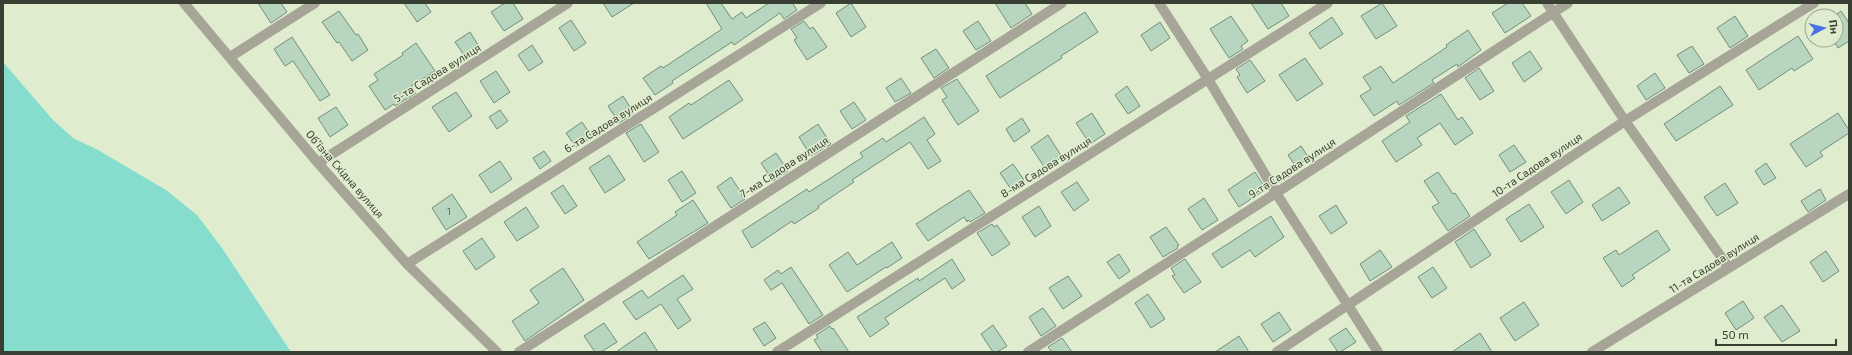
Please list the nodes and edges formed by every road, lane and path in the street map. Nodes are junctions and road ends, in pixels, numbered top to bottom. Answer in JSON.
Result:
{"nodes":[{"id":1,"x":184,"y":3,"type":"edge"},
{"id":2,"x":315,"y":3,"type":"edge"},
{"id":3,"x":568,"y":3,"type":"edge"},
{"id":4,"x":821,"y":3,"type":"edge"},
{"id":5,"x":1062,"y":3,"type":"edge"},
{"id":6,"x":1159,"y":3,"type":"edge"},
{"id":7,"x":1328,"y":3,"type":"edge"},
{"id":8,"x":1547,"y":3,"type":"edge"},
{"id":9,"x":1568,"y":3,"type":"edge"},
{"id":10,"x":1814,"y":3,"type":"edge"},
{"id":11,"x":1553,"y":13,"type":"junction"},
{"id":12,"x":230,"y":57,"type":"junction"},
{"id":13,"x":1208,"y":79,"type":"junction"},
{"id":14,"x":1626,"y":121,"type":"junction"},
{"id":15,"x":318,"y":163,"type":"junction"},
{"id":16,"x":1276,"y":193,"type":"junction"},
{"id":17,"x":1849,"y":194,"type":"edge"},
{"id":18,"x":408,"y":264,"type":"junction"},
{"id":19,"x":1729,"y":268,"type":"junction"},
{"id":20,"x":1349,"y":305,"type":"junction"},
{"id":21,"x":497,"y":352,"type":"edge"},
{"id":22,"x":519,"y":352,"type":"edge"},
{"id":23,"x":777,"y":352,"type":"edge"},
{"id":24,"x":1028,"y":352,"type":"edge"},
{"id":25,"x":1277,"y":352,"type":"edge"},
{"id":26,"x":1378,"y":352,"type":"edge"},
{"id":27,"x":1592,"y":352,"type":"edge"}],
"edges":[{"from":1,"to":12,"type":"street","name":"Обʼїзна Східна вулиця"},
{"from":2,"to":12,"type":"street"},
{"from":3,"to":15,"type":"street","name":"5-та Садова вулиця"},
{"from":4,"to":18,"type":"street","name":"6-та Садова вулиця"},
{"from":5,"to":22,"type":"street","name":"7-ма Садова вулиця"},
{"from":6,"to":13,"type":"street"},
{"from":7,"to":13,"type":"street","name":"8-ма Садова вулиця"},
{"from":8,"to":11,"type":"street"},
{"from":9,"to":11,"type":"street","name":"9-та Садова вулиця"},
{"from":10,"to":14,"type":"street","name":"10-та Садова вулиця"},
{"from":11,"to":14,"type":"street"},
{"from":11,"to":16,"type":"street","name":"9-та Садова вулиця"},
{"from":12,"to":15,"type":"street","name":"Обʼїзна Східна вулиця"},
{"from":13,"to":16,"type":"street"},
{"from":13,"to":23,"type":"street","name":"8-ма Садова вулиця"},
{"from":14,"to":19,"type":"street"},
{"from":14,"to":20,"type":"street","name":"10-та Садова вулиця"},
{"from":15,"to":18,"type":"street","name":"Обʼїзна Східна вулиця"},
{"from":16,"to":20,"type":"street"},
{"from":16,"to":24,"type":"street","name":"9-та Садова вулиця"},
{"from":17,"to":19,"type":"street","name":"11-та Садова вулиця"},
{"from":18,"to":21,"type":"street","name":"Обʼїзна Східна вулиця"},
{"from":19,"to":27,"type":"street","name":"11-та Садова вулиця"},
{"from":20,"to":25,"type":"street","name":"10-та Садова вулиця"},
{"from":20,"to":26,"type":"street"}]}
